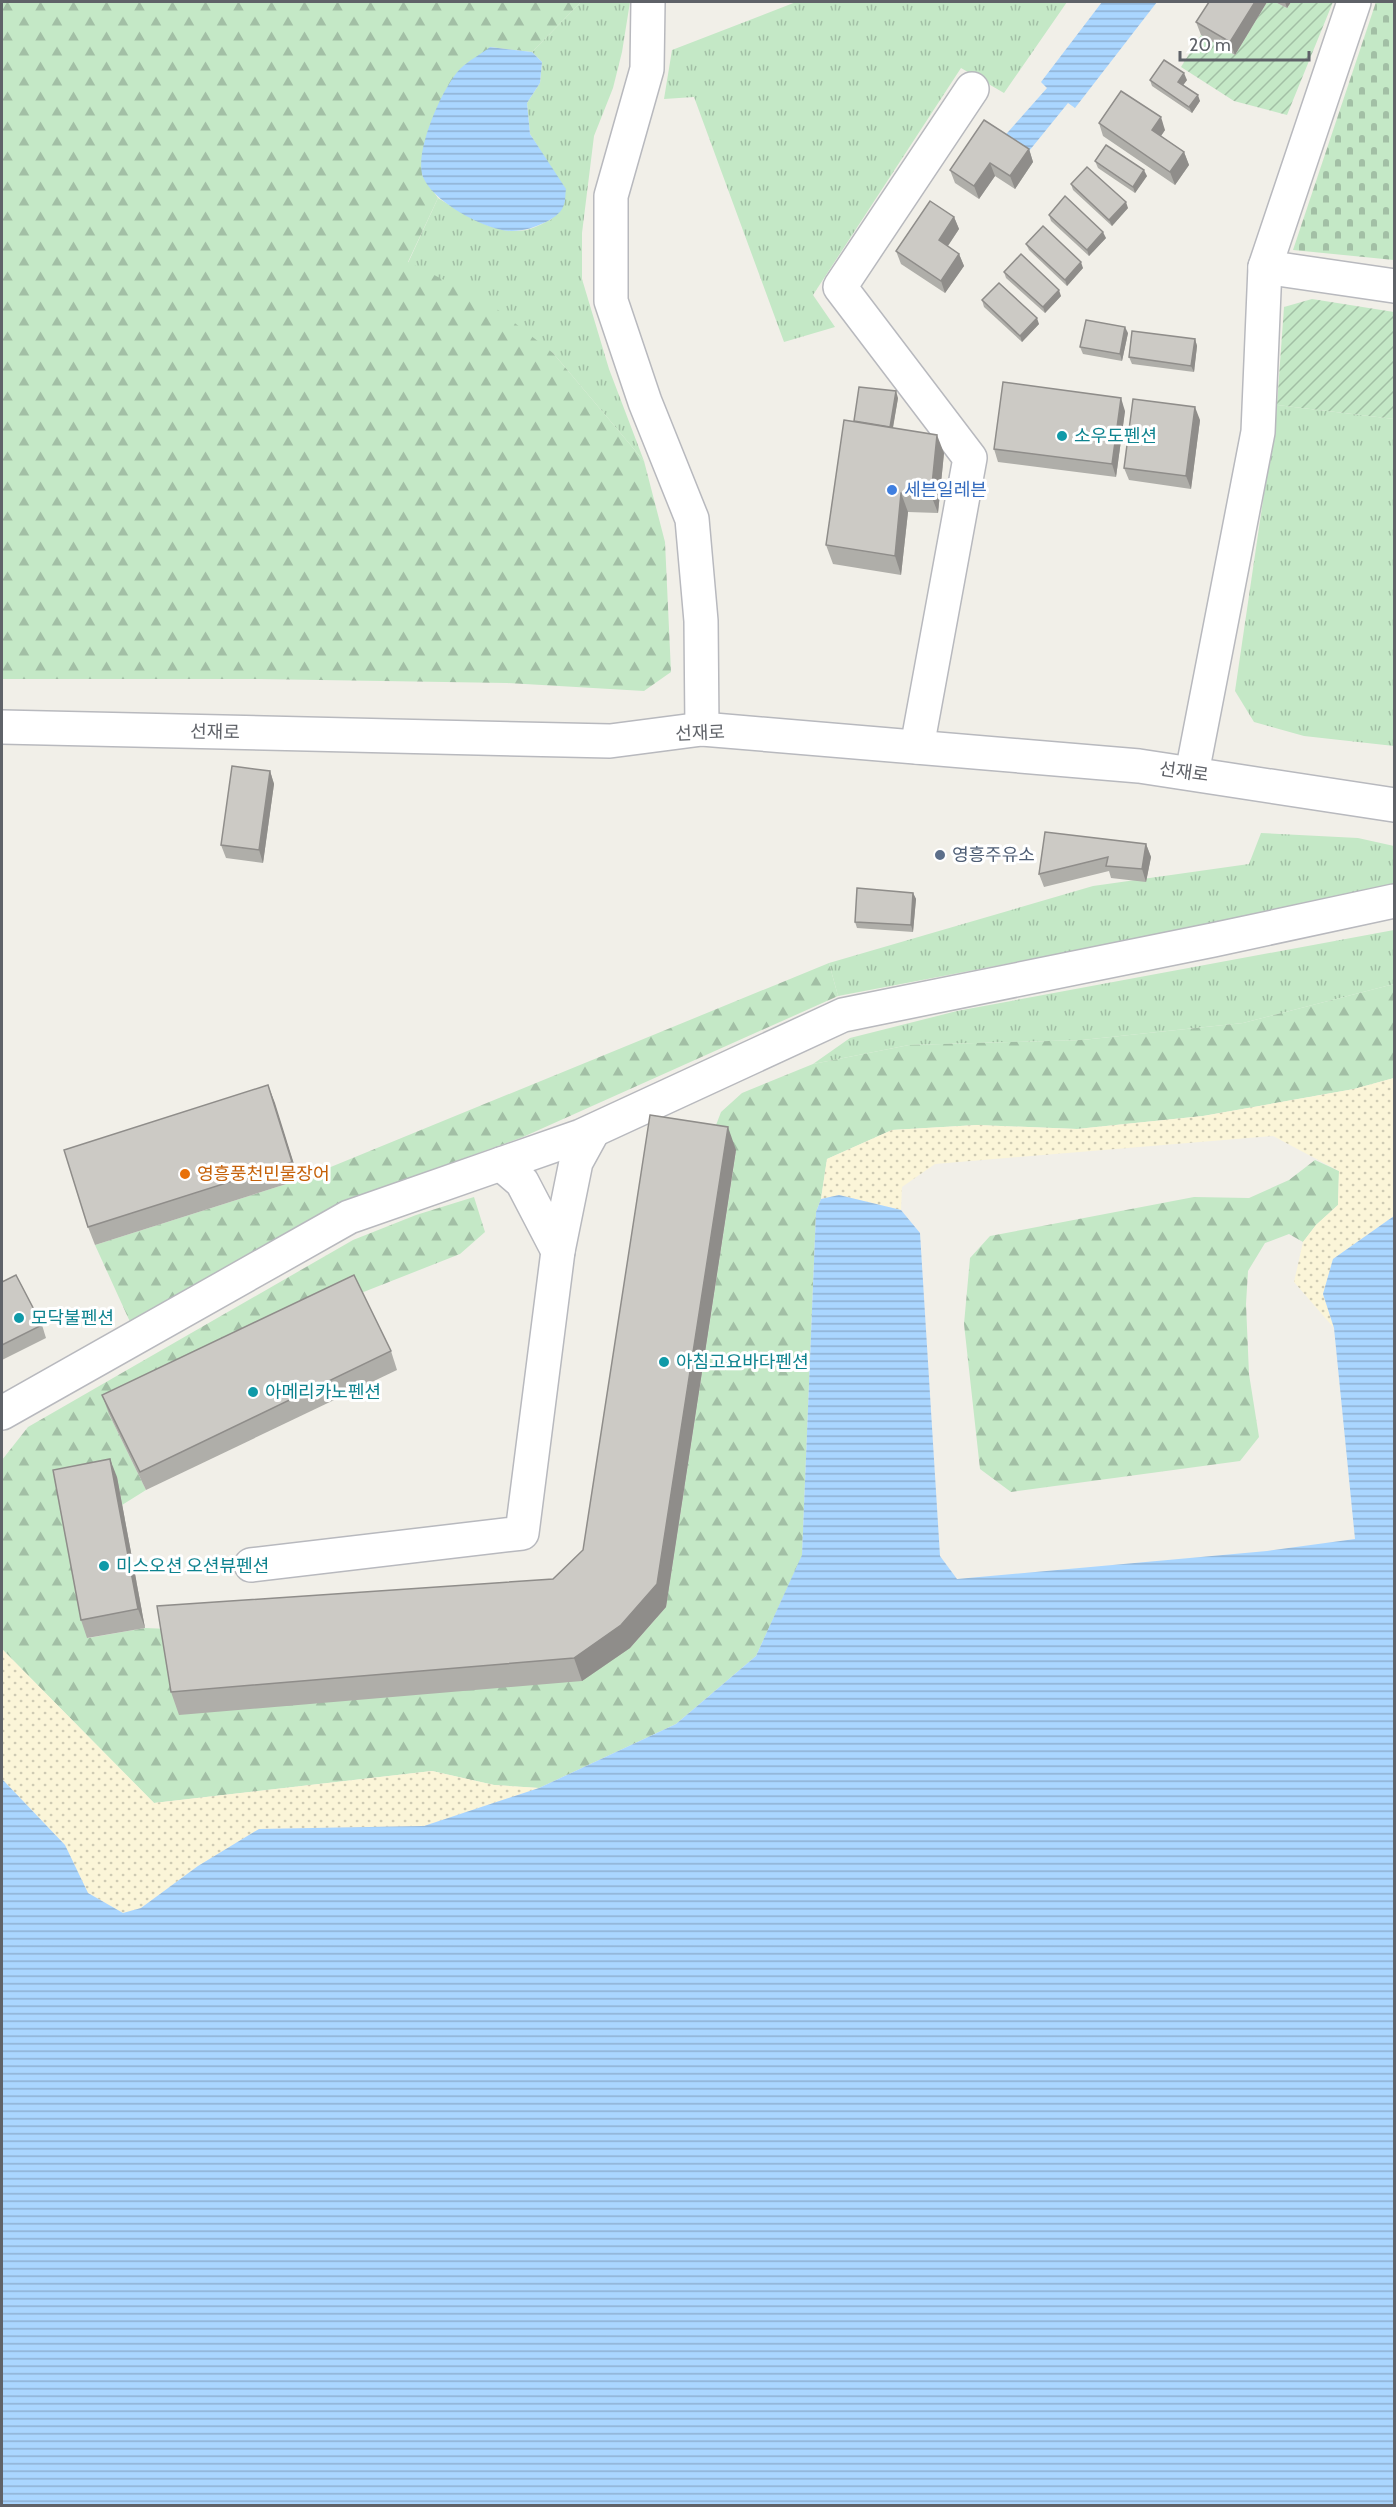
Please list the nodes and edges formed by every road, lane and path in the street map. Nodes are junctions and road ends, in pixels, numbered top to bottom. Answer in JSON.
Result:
{"nodes":[{"id":1,"x":648,"y":2,"type":"edge"},
{"id":2,"x":1354,"y":2,"type":"edge"},
{"id":3,"x":972,"y":89,"type":"dead end"},
{"id":4,"x":1265,"y":267,"type":"junction"},
{"id":5,"x":1395,"y":286,"type":"edge"},
{"id":6,"x":2,"y":727,"type":"edge"},
{"id":7,"x":702,"y":729,"type":"junction"},
{"id":8,"x":917,"y":747,"type":"junction"},
{"id":9,"x":1192,"y":773,"type":"junction"},
{"id":10,"x":1395,"y":805,"type":"edge"},
{"id":11,"x":1395,"y":900,"type":"edge"},
{"id":12,"x":593,"y":1131,"type":"junction"},
{"id":13,"x":501,"y":1164,"type":"junction"},
{"id":14,"x":558,"y":1251,"type":"junction"},
{"id":15,"x":2,"y":1413,"type":"edge"},
{"id":16,"x":251,"y":1565,"type":"dead end"}],
"edges":[{"from":1,"to":7,"type":"street"},
{"from":2,"to":4,"type":"street"},
{"from":3,"to":8,"type":"street"},
{"from":4,"to":5,"type":"street"},
{"from":4,"to":9,"type":"street"},
{"from":6,"to":7,"type":"street","name":"선재로"},
{"from":7,"to":8,"type":"street","name":"선재로"},
{"from":8,"to":9,"type":"street","name":"선재로"},
{"from":9,"to":10,"type":"street","name":"선재로"},
{"from":11,"to":12,"type":"street"},
{"from":12,"to":13,"type":"street"},
{"from":12,"to":14,"type":"street"},
{"from":13,"to":14,"type":"street"},
{"from":13,"to":15,"type":"street"},
{"from":14,"to":16,"type":"street"}]}
